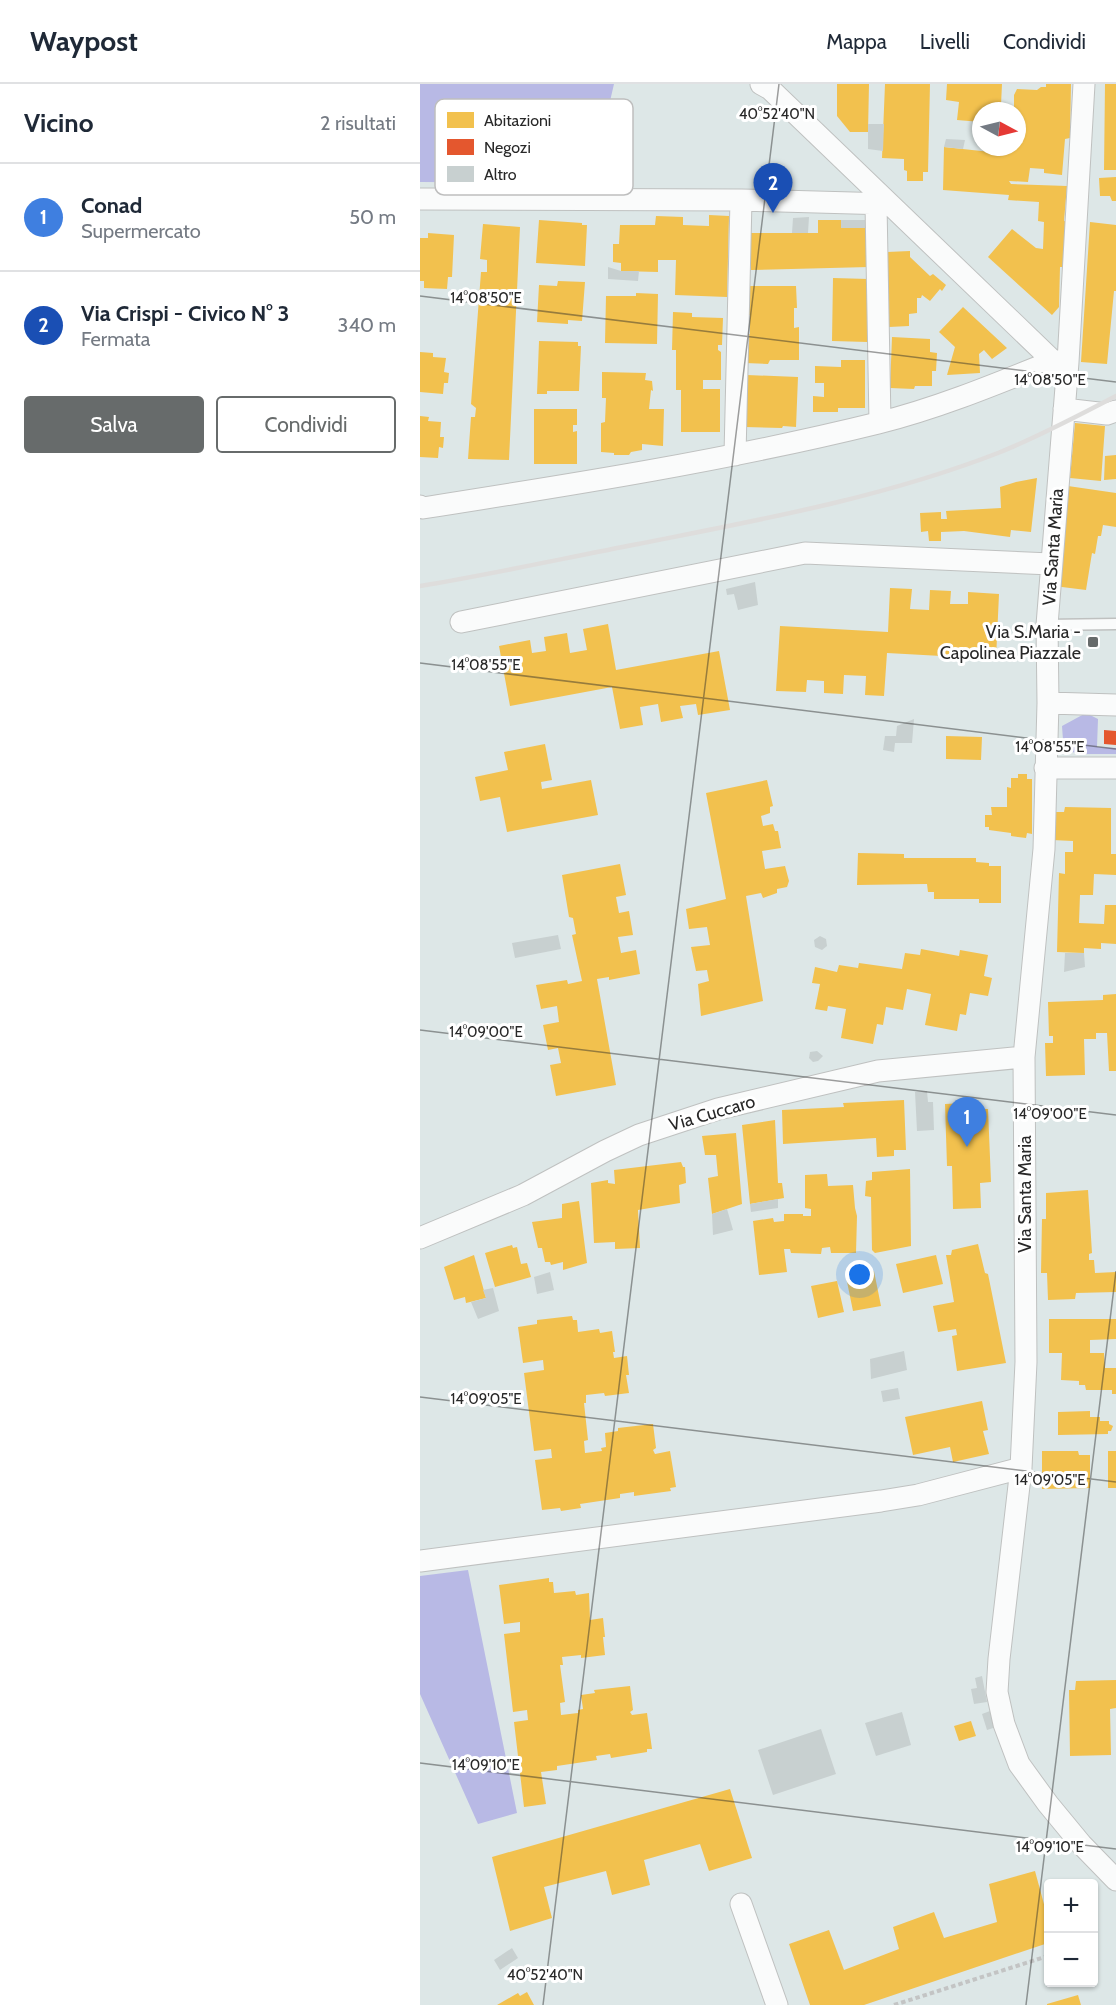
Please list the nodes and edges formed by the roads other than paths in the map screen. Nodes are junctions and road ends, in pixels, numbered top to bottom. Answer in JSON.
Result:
{"nodes":[{"id":1,"x":761,"y":84,"type":"edge"},
{"id":2,"x":1084,"y":84,"type":"edge"},
{"id":3,"x":420,"y":199,"type":"edge"},
{"id":4,"x":741,"y":200,"type":"junction"},
{"id":5,"x":883,"y":204,"type":"junction"},
{"id":6,"x":1061,"y":361,"type":"junction"},
{"id":7,"x":1064,"y":409,"type":"junction"},
{"id":8,"x":1116,"y":411,"type":"edge"},
{"id":9,"x":880,"y":422,"type":"junction"},
{"id":10,"x":735,"y":455,"type":"junction"},
{"id":11,"x":420,"y":506,"type":"edge"},
{"id":12,"x":1051,"y":564,"type":"junction"},
{"id":13,"x":461,"y":622,"type":"dead end"},
{"id":14,"x":1116,"y":624,"type":"edge"},
{"id":15,"x":1047,"y":626,"type":"junction"},
{"id":16,"x":1114,"y":701,"type":"edge"},
{"id":17,"x":1048,"y":703,"type":"junction"},
{"id":18,"x":1045,"y":768,"type":"junction"},
{"id":19,"x":1116,"y":768,"type":"edge"},
{"id":20,"x":1024,"y":1057,"type":"junction"},
{"id":21,"x":420,"y":1238,"type":"edge"},
{"id":22,"x":1021,"y":1468,"type":"junction"},
{"id":23,"x":420,"y":1561,"type":"edge"},
{"id":24,"x":1116,"y":1880,"type":"edge"},
{"id":25,"x":741,"y":1904,"type":"dead end"},
{"id":26,"x":777,"y":2005,"type":"edge"}],
"edges":[{"from":1,"to":5,"type":"street"},
{"from":2,"to":6,"type":"street","name":"Via Santa Maria"},
{"from":3,"to":4,"type":"street"},
{"from":4,"to":5,"type":"street"},
{"from":4,"to":10,"type":"street"},
{"from":5,"to":6,"type":"street"},
{"from":5,"to":9,"type":"street"},
{"from":6,"to":7,"type":"street","name":"Via Santa Maria"},
{"from":6,"to":9,"type":"street"},
{"from":7,"to":8,"type":"street"},
{"from":7,"to":12,"type":"street","name":"Via Santa Maria"},
{"from":9,"to":10,"type":"street"},
{"from":10,"to":11,"type":"street"},
{"from":12,"to":13,"type":"street"},
{"from":12,"to":15,"type":"street","name":"Via Santa Maria"},
{"from":14,"to":15,"type":"lane"},
{"from":15,"to":17,"type":"street","name":"Via Santa Maria"},
{"from":16,"to":17,"type":"street"},
{"from":17,"to":18,"type":"street","name":"Via Santa Maria"},
{"from":18,"to":19,"type":"street"},
{"from":18,"to":20,"type":"street","name":"Via Santa Maria"},
{"from":20,"to":21,"type":"street","name":"Via Cuccaro"},
{"from":20,"to":22,"type":"street","name":"Via Santa Maria"},
{"from":22,"to":23,"type":"street"},
{"from":22,"to":24,"type":"street","name":"Via Santa Maria"},
{"from":25,"to":26,"type":"street"}]}
